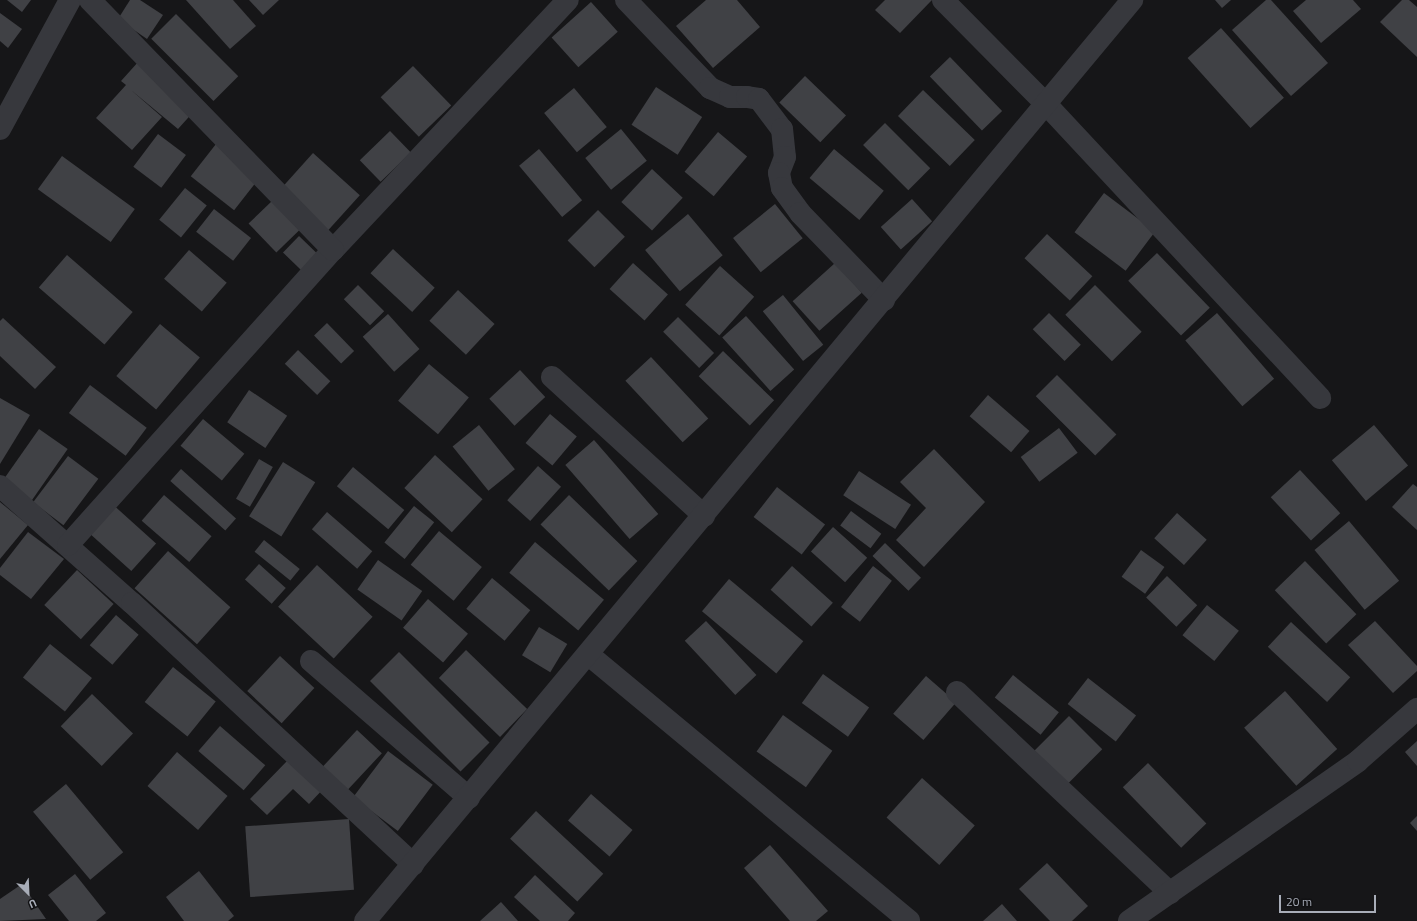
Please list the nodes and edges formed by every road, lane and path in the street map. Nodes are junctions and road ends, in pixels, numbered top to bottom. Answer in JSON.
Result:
{"nodes":[{"id":1,"x":70,"y":0,"type":"edge"},
{"id":2,"x":90,"y":0,"type":"edge"},
{"id":3,"x":568,"y":0,"type":"edge"},
{"id":4,"x":626,"y":0,"type":"edge"},
{"id":5,"x":943,"y":0,"type":"edge"},
{"id":6,"x":1132,"y":0,"type":"edge"},
{"id":7,"x":1046,"y":104,"type":"junction"},
{"id":8,"x":0,"y":129,"type":"edge"},
{"id":9,"x":332,"y":250,"type":"junction"},
{"id":10,"x":884,"y":300,"type":"junction"},
{"id":11,"x":552,"y":377,"type":"dead end"},
{"id":12,"x":1320,"y":398,"type":"dead end"},
{"id":13,"x":0,"y":486,"type":"edge"},
{"id":14,"x":704,"y":516,"type":"junction"},
{"id":15,"x":68,"y":545,"type":"junction"},
{"id":16,"x":589,"y":655,"type":"junction"},
{"id":17,"x":311,"y":661,"type":"dead end"},
{"id":18,"x":957,"y":692,"type":"dead end"},
{"id":19,"x":1417,"y":709,"type":"edge"},
{"id":20,"x":469,"y":798,"type":"junction"},
{"id":21,"x":412,"y":864,"type":"junction"},
{"id":22,"x":1170,"y":893,"type":"junction"},
{"id":23,"x":365,"y":921,"type":"edge"},
{"id":24,"x":908,"y":921,"type":"edge"},
{"id":25,"x":1129,"y":921,"type":"edge"}],
"edges":[{"from":1,"to":8,"type":"street"},
{"from":2,"to":9,"type":"street"},
{"from":3,"to":9,"type":"street"},
{"from":4,"to":10,"type":"street"},
{"from":5,"to":7,"type":"street"},
{"from":6,"to":7,"type":"street"},
{"from":7,"to":10,"type":"street"},
{"from":7,"to":12,"type":"street"},
{"from":9,"to":15,"type":"street"},
{"from":10,"to":14,"type":"street"},
{"from":11,"to":14,"type":"street"},
{"from":13,"to":15,"type":"street"},
{"from":14,"to":16,"type":"street"},
{"from":15,"to":21,"type":"street"},
{"from":16,"to":20,"type":"street"},
{"from":16,"to":24,"type":"street"},
{"from":17,"to":20,"type":"street"},
{"from":18,"to":22,"type":"street"},
{"from":19,"to":22,"type":"street"},
{"from":20,"to":21,"type":"street"},
{"from":21,"to":23,"type":"street"},
{"from":22,"to":25,"type":"street"}]}
